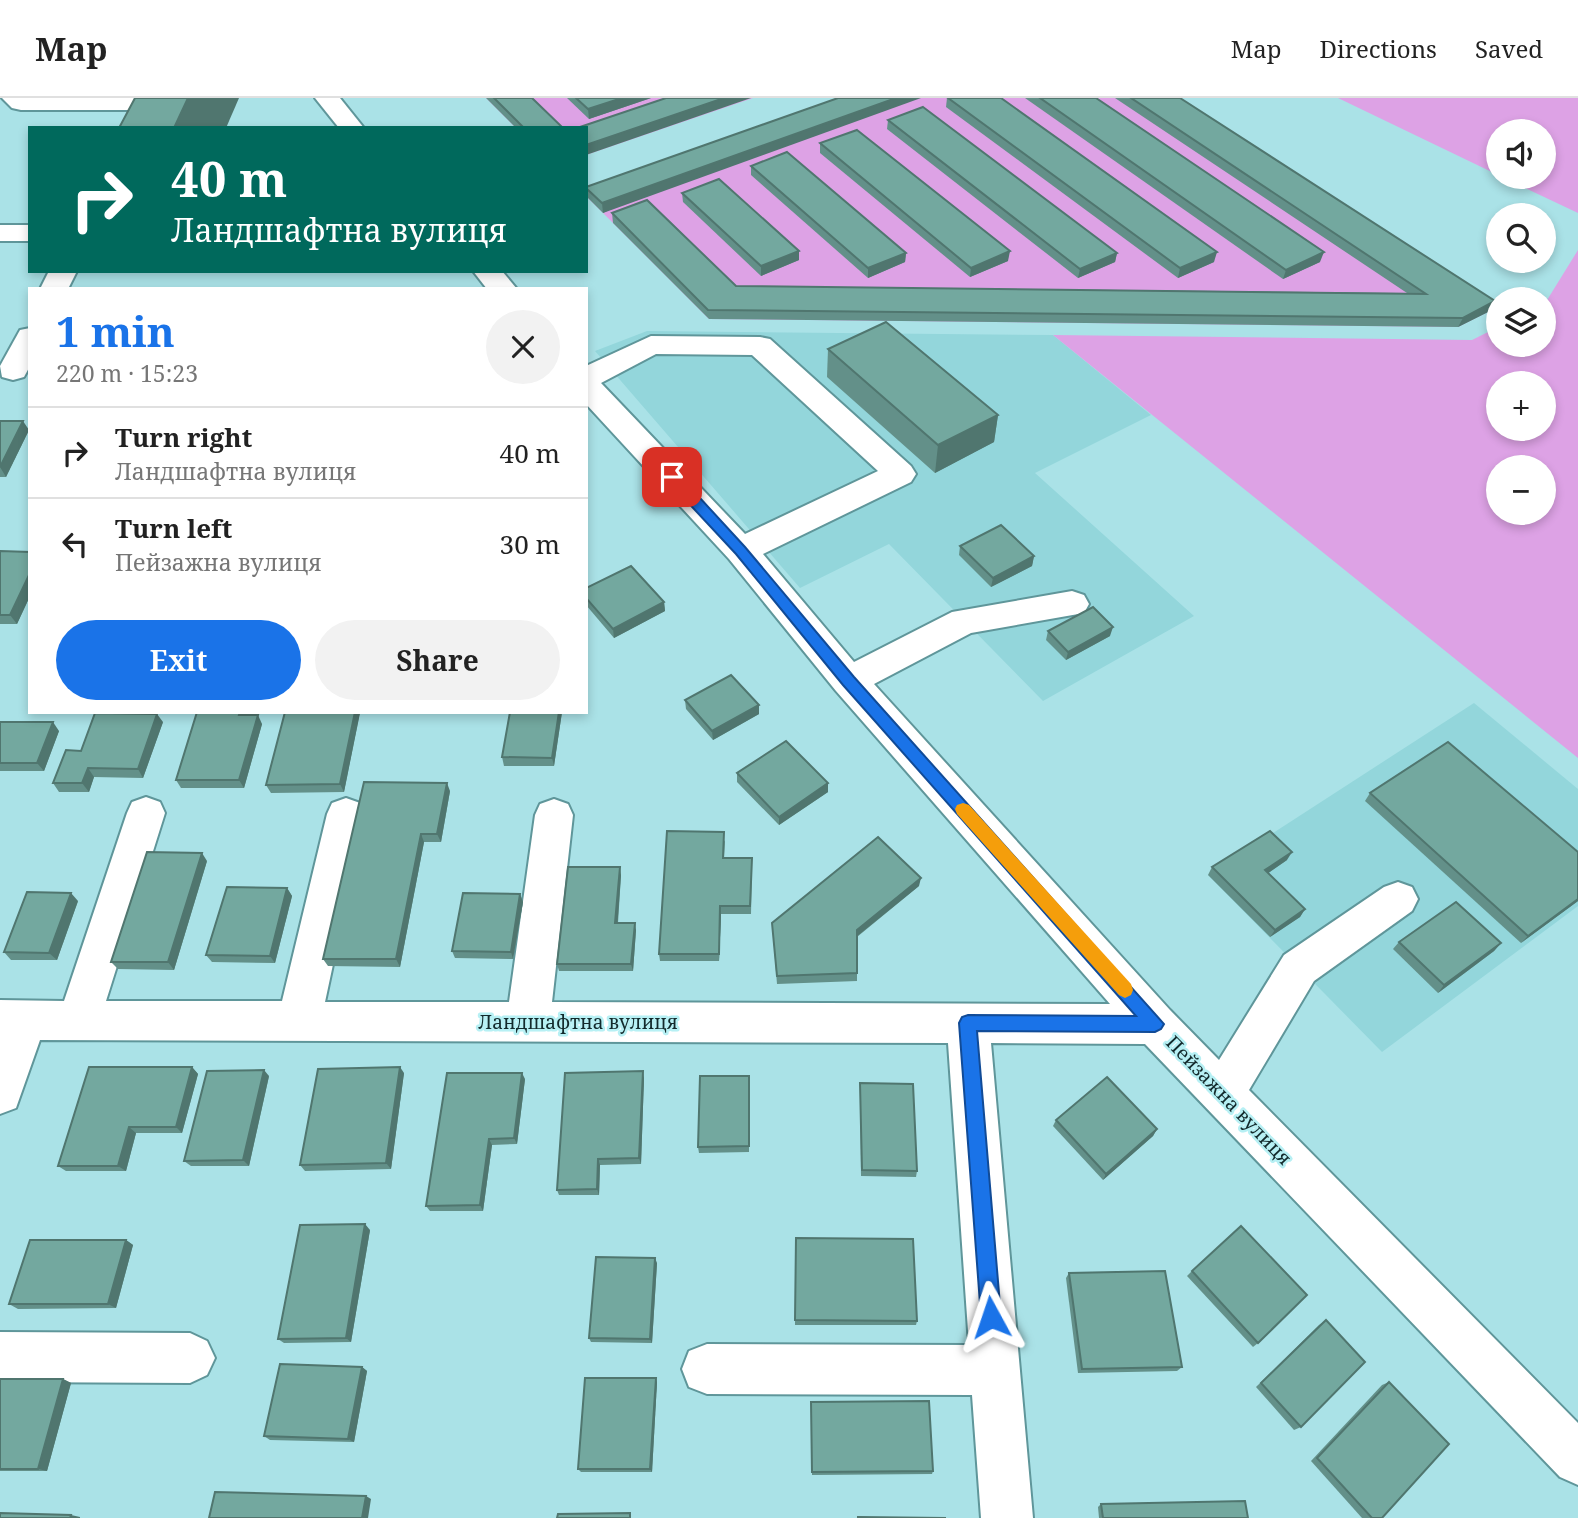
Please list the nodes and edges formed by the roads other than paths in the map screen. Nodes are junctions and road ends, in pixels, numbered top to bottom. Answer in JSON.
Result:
{"nodes":[{"id":1,"x":14,"y":98,"type":"edge"},
{"id":2,"x":327,"y":98,"type":"edge"},
{"id":3,"x":136,"y":126,"type":"edge"},
{"id":4,"x":350,"y":126,"type":"edge"},
{"id":5,"x":0,"y":233,"type":"edge"},
{"id":6,"x":28,"y":233,"type":"edge"},
{"id":7,"x":489,"y":273,"type":"edge"},
{"id":8,"x":501,"y":287,"type":"edge"},
{"id":9,"x":28,"y":341,"type":"edge"},
{"id":10,"x":14,"y":370,"type":"edge"},
{"id":11,"x":588,"y":378,"type":"edge"},
{"id":12,"x":588,"y":387,"type":"edge"},
{"id":13,"x":741,"y":550,"type":"junction"},
{"id":14,"x":1072,"y":604,"type":"dead end"},
{"id":15,"x":849,"y":681,"type":"junction"},
{"id":16,"x":146,"y":813,"type":"dead end"},
{"id":17,"x":346,"y":814,"type":"dead end"},
{"id":18,"x":554,"y":815,"type":"dead end"},
{"id":19,"x":1398,"y":899,"type":"dead end"},
{"id":20,"x":13,"y":1020,"type":"edge"},
{"id":21,"x":78,"y":1021,"type":"junction"},
{"id":22,"x":299,"y":1021,"type":"junction"},
{"id":23,"x":528,"y":1022,"type":"junction"},
{"id":24,"x":968,"y":1023,"type":"junction"},
{"id":25,"x":1155,"y":1024,"type":"junction"},
{"id":26,"x":0,"y":1093,"type":"edge"},
{"id":27,"x":1223,"y":1093,"type":"junction"},
{"id":28,"x":0,"y":1357,"type":"edge"},
{"id":29,"x":190,"y":1358,"type":"dead end"},
{"id":30,"x":707,"y":1369,"type":"dead end"},
{"id":31,"x":995,"y":1370,"type":"junction"},
{"id":32,"x":1578,"y":1459,"type":"edge"},
{"id":33,"x":1007,"y":1518,"type":"edge"}],
"edges":[{"from":1,"to":3,"type":"street"},
{"from":2,"to":4,"type":"street"},
{"from":5,"to":6,"type":"street"},
{"from":7,"to":8,"type":"street"},
{"from":9,"to":10,"type":"street"},
{"from":11,"to":13,"type":"street"},
{"from":12,"to":13,"type":"street","name":"Пейзажна вулиця"},
{"from":13,"to":15,"type":"street","name":"Пейзажна вулиця"},
{"from":14,"to":15,"type":"street"},
{"from":15,"to":25,"type":"street","name":"Пейзажна вулиця"},
{"from":16,"to":21,"type":"street"},
{"from":17,"to":22,"type":"street"},
{"from":18,"to":23,"type":"street"},
{"from":19,"to":27,"type":"street"},
{"from":20,"to":21,"type":"street","name":"Ландшафтна вулиця"},
{"from":20,"to":26,"type":"street"},
{"from":21,"to":22,"type":"street","name":"Ландшафтна вулиця"},
{"from":22,"to":23,"type":"street","name":"Ландшафтна вулиця"},
{"from":23,"to":24,"type":"street","name":"Ландшафтна вулиця"},
{"from":24,"to":25,"type":"street","name":"Ландшафтна вулиця"},
{"from":24,"to":31,"type":"street"},
{"from":25,"to":27,"type":"street","name":"Пейзажна вулиця"},
{"from":27,"to":32,"type":"street","name":"Пейзажна вулиця"},
{"from":28,"to":29,"type":"street"},
{"from":30,"to":31,"type":"street"},
{"from":31,"to":33,"type":"street"}]}
